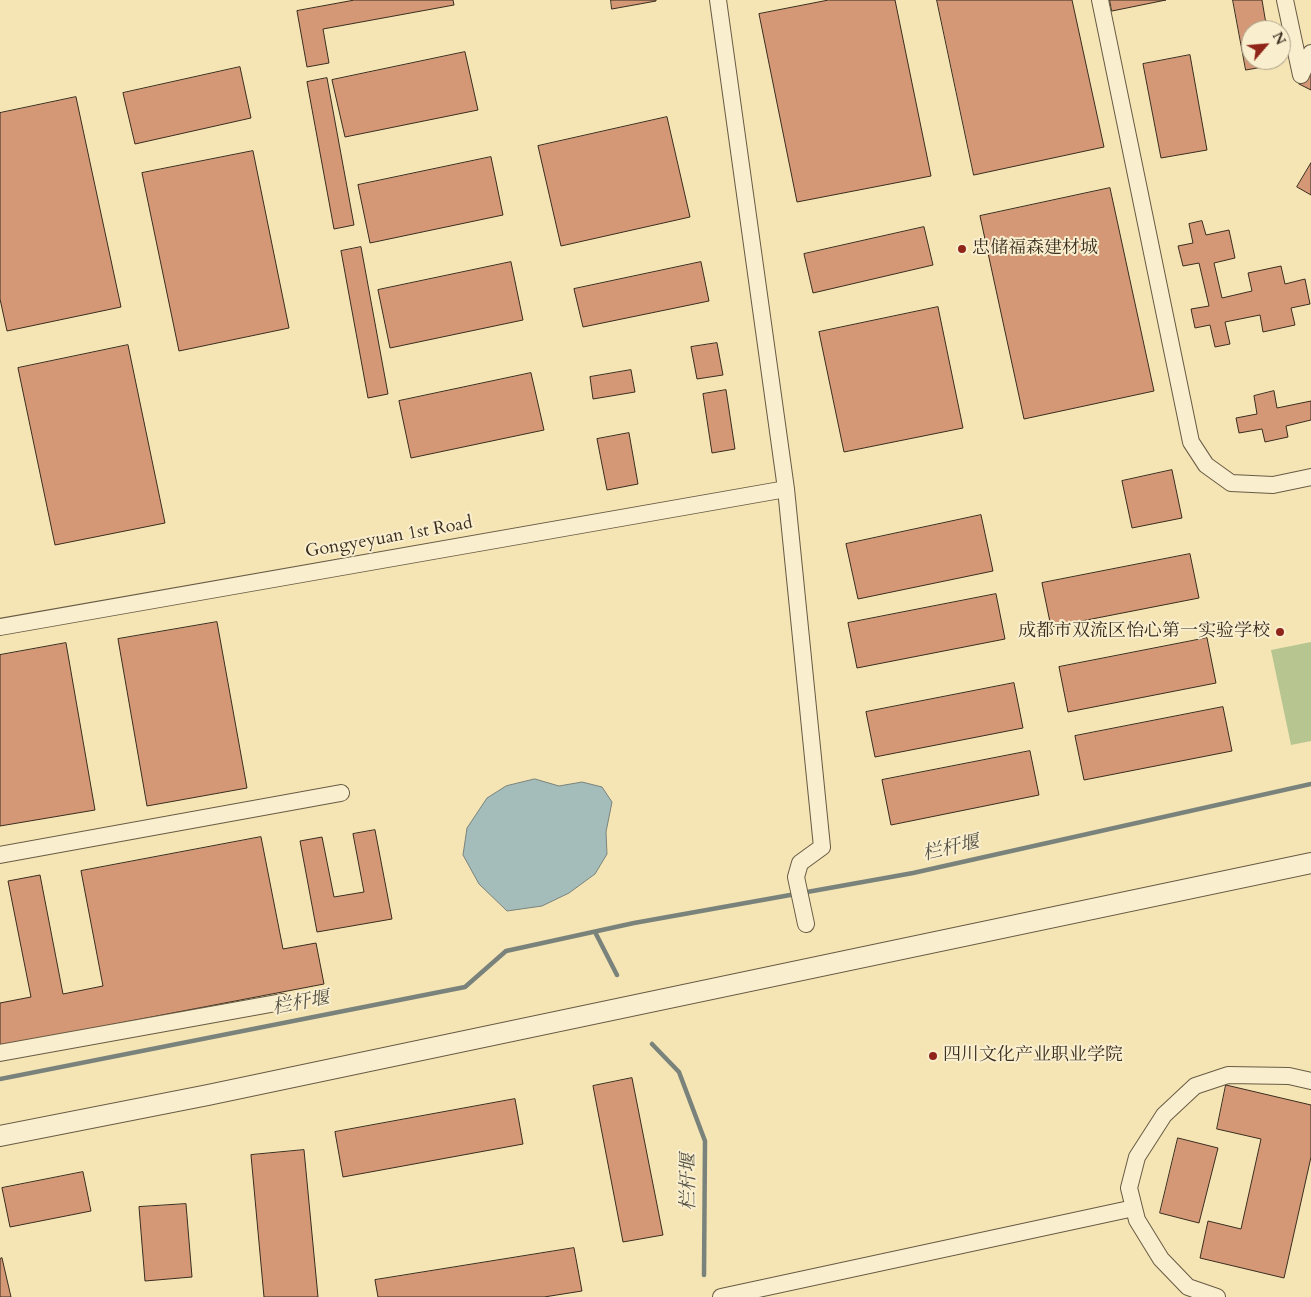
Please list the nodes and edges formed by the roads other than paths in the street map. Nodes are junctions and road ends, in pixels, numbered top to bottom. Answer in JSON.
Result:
{"nodes":[{"id":1,"x":718,"y":0,"type":"edge"},
{"id":2,"x":1100,"y":0,"type":"edge"},
{"id":3,"x":1285,"y":0,"type":"edge"},
{"id":4,"x":1311,"y":53,"type":"edge"},
{"id":5,"x":1311,"y":477,"type":"edge"},
{"id":6,"x":786,"y":489,"type":"junction"},
{"id":7,"x":0,"y":627,"type":"edge"},
{"id":8,"x":341,"y":793,"type":"dead end"},
{"id":9,"x":0,"y":855,"type":"edge"},
{"id":10,"x":1311,"y":863,"type":"edge"},
{"id":11,"x":806,"y":924,"type":"dead end"},
{"id":12,"x":282,"y":1002,"type":"dead end"},
{"id":13,"x":0,"y":1052,"type":"edge"},
{"id":14,"x":1311,"y":1081,"type":"edge"},
{"id":15,"x":0,"y":1136,"type":"edge"},
{"id":16,"x":1134,"y":1208,"type":"junction"},
{"id":17,"x":721,"y":1297,"type":"edge"},
{"id":18,"x":1214,"y":1297,"type":"edge"}],
"edges":[{"from":1,"to":6,"type":"street"},
{"from":2,"to":5,"type":"street"},
{"from":3,"to":4,"type":"street"},
{"from":6,"to":7,"type":"street","name":"Gongyeyuan 1st Road"},
{"from":6,"to":11,"type":"street"},
{"from":8,"to":9,"type":"street"},
{"from":10,"to":15,"type":"street"},
{"from":12,"to":13,"type":"street"},
{"from":14,"to":16,"type":"street"},
{"from":16,"to":17,"type":"street"},
{"from":16,"to":18,"type":"street"}]}
